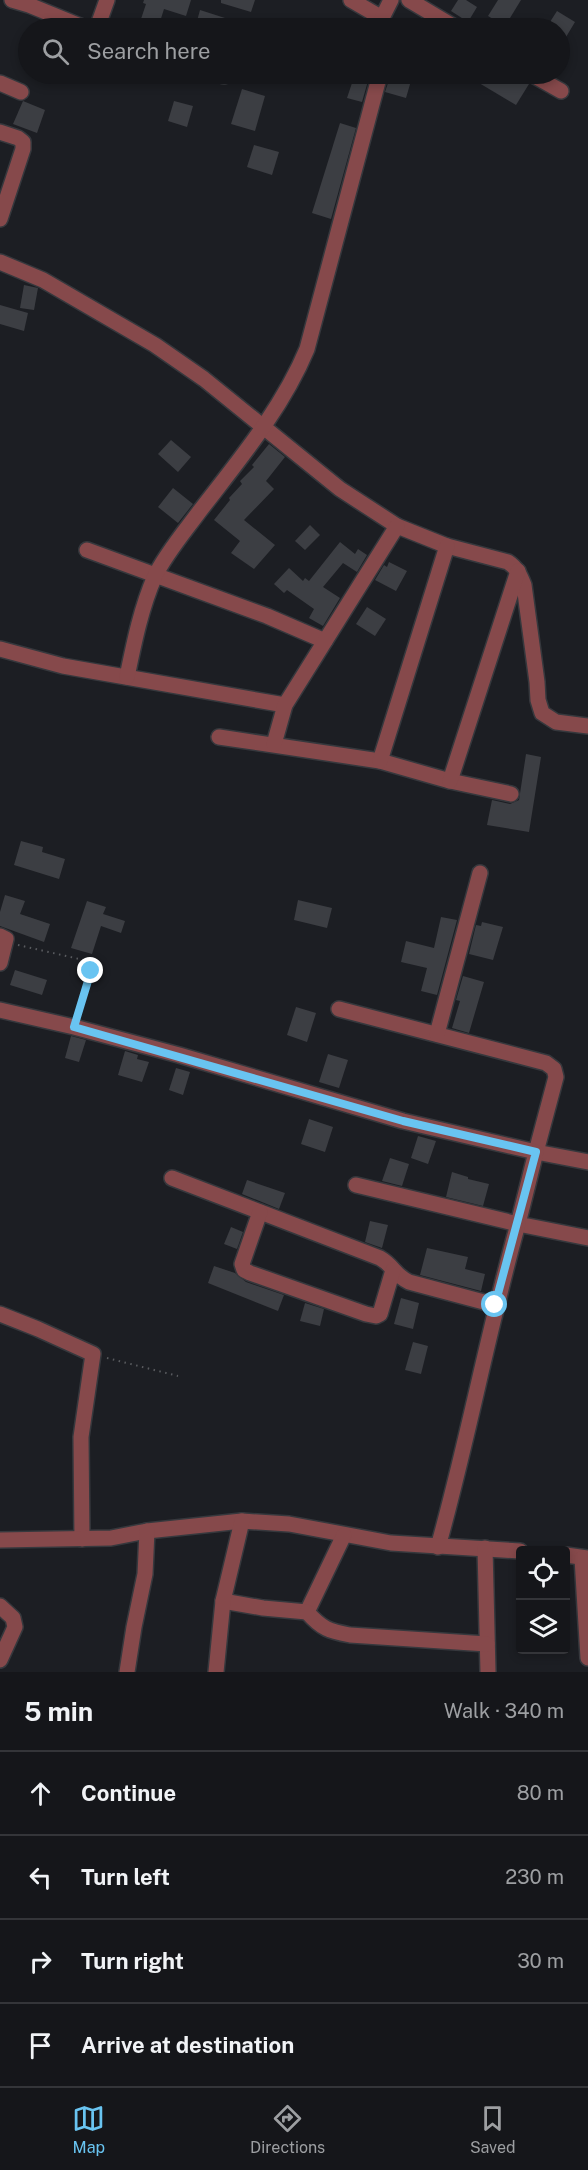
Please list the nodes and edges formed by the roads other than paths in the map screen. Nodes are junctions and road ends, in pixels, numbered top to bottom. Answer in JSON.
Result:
{"nodes":[{"id":1,"x":12,"y":0,"type":"edge"},
{"id":2,"x":107,"y":0,"type":"edge"},
{"id":3,"x":351,"y":0,"type":"edge"},
{"id":4,"x":392,"y":0,"type":"edge"},
{"id":5,"x":409,"y":0,"type":"edge"},
{"id":6,"x":30,"y":3,"type":"edge"},
{"id":7,"x":63,"y":18,"type":"edge"},
{"id":8,"x":101,"y":18,"type":"edge"},
{"id":9,"x":376,"y":18,"type":"edge"},
{"id":10,"x":385,"y":18,"type":"edge"},
{"id":11,"x":439,"y":18,"type":"edge"},
{"id":12,"x":0,"y":83,"type":"edge"},
{"id":13,"x":377,"y":84,"type":"edge"},
{"id":14,"x":549,"y":84,"type":"edge"},
{"id":15,"x":561,"y":91,"type":"dead end"},
{"id":16,"x":21,"y":92,"type":"dead end"},
{"id":17,"x":0,"y":132,"type":"edge"},
{"id":18,"x":2,"y":209,"type":"edge"},
{"id":19,"x":0,"y":262,"type":"edge"},
{"id":20,"x":263,"y":427,"type":"junction"},
{"id":21,"x":397,"y":526,"type":"junction"},
{"id":22,"x":447,"y":546,"type":"junction"},
{"id":23,"x":87,"y":550,"type":"dead end"},
{"id":24,"x":518,"y":571,"type":"junction"},
{"id":25,"x":156,"y":575,"type":"junction"},
{"id":26,"x":324,"y":641,"type":"junction"},
{"id":27,"x":0,"y":649,"type":"edge"},
{"id":28,"x":127,"y":677,"type":"junction"},
{"id":29,"x":285,"y":705,"type":"junction"},
{"id":30,"x":588,"y":726,"type":"edge"},
{"id":31,"x":219,"y":737,"type":"dead end"},
{"id":32,"x":274,"y":744,"type":"junction"},
{"id":33,"x":380,"y":761,"type":"junction"},
{"id":34,"x":450,"y":781,"type":"junction"},
{"id":35,"x":511,"y":794,"type":"dead end"},
{"id":36,"x":480,"y":873,"type":"dead end"},
{"id":37,"x":3,"y":939,"type":"edge"},
{"id":38,"x":0,"y":963,"type":"edge"},
{"id":39,"x":339,"y":1009,"type":"dead end"},
{"id":40,"x":0,"y":1010,"type":"edge"},
{"id":41,"x":437,"y":1034,"type":"junction"},
{"id":42,"x":536,"y":1152,"type":"junction"},
{"id":43,"x":588,"y":1162,"type":"edge"},
{"id":44,"x":172,"y":1178,"type":"dead end"},
{"id":45,"x":356,"y":1185,"type":"dead end"},
{"id":46,"x":260,"y":1212,"type":"junction"},
{"id":47,"x":518,"y":1224,"type":"junction"},
{"id":48,"x":588,"y":1238,"type":"edge"},
{"id":49,"x":393,"y":1270,"type":"junction"},
{"id":50,"x":495,"y":1305,"type":"junction"},
{"id":51,"x":0,"y":1314,"type":"edge"},
{"id":52,"x":242,"y":1521,"type":"junction"},
{"id":53,"x":147,"y":1531,"type":"junction"},
{"id":54,"x":344,"y":1535,"type":"junction"},
{"id":55,"x":82,"y":1539,"type":"junction"},
{"id":56,"x":0,"y":1540,"type":"edge"},
{"id":57,"x":438,"y":1547,"type":"junction"},
{"id":58,"x":485,"y":1548,"type":"junction"},
{"id":59,"x":516,"y":1551,"type":"edge"},
{"id":60,"x":570,"y":1556,"type":"edge"},
{"id":61,"x":585,"y":1558,"type":"edge"},
{"id":62,"x":223,"y":1601,"type":"junction"},
{"id":63,"x":0,"y":1606,"type":"edge"},
{"id":64,"x":308,"y":1612,"type":"junction"},
{"id":65,"x":486,"y":1644,"type":"junction"},
{"id":66,"x":588,"y":1658,"type":"edge"},
{"id":67,"x":0,"y":1660,"type":"edge"},
{"id":68,"x":127,"y":1672,"type":"edge"},
{"id":69,"x":216,"y":1672,"type":"edge"},
{"id":70,"x":488,"y":1672,"type":"edge"}],
"edges":[{"from":1,"to":6,"type":"street"},
{"from":2,"to":8,"type":"street"},
{"from":3,"to":9,"type":"street"},
{"from":4,"to":10,"type":"street"},
{"from":5,"to":11,"type":"street"},
{"from":6,"to":7,"type":"street"},
{"from":12,"to":16,"type":"street"},
{"from":13,"to":20,"type":"street"},
{"from":14,"to":15,"type":"street"},
{"from":17,"to":18,"type":"street"},
{"from":19,"to":20,"type":"street"},
{"from":20,"to":21,"type":"street"},
{"from":20,"to":25,"type":"street"},
{"from":21,"to":22,"type":"street"},
{"from":21,"to":26,"type":"street"},
{"from":22,"to":24,"type":"street"},
{"from":22,"to":33,"type":"street"},
{"from":23,"to":25,"type":"street"},
{"from":24,"to":30,"type":"street"},
{"from":24,"to":34,"type":"street"},
{"from":25,"to":26,"type":"street"},
{"from":25,"to":28,"type":"street"},
{"from":26,"to":29,"type":"street"},
{"from":27,"to":28,"type":"street"},
{"from":28,"to":29,"type":"street"},
{"from":29,"to":32,"type":"street"},
{"from":31,"to":32,"type":"street"},
{"from":32,"to":33,"type":"street"},
{"from":33,"to":34,"type":"street"},
{"from":34,"to":35,"type":"street"},
{"from":36,"to":41,"type":"street"},
{"from":37,"to":38,"type":"street"},
{"from":39,"to":41,"type":"street"},
{"from":40,"to":42,"type":"street"},
{"from":41,"to":42,"type":"street"},
{"from":42,"to":43,"type":"street"},
{"from":42,"to":47,"type":"street"},
{"from":44,"to":46,"type":"street"},
{"from":45,"to":47,"type":"street"},
{"from":46,"to":49,"type":"street"},
{"from":46,"to":49,"type":"street"},
{"from":47,"to":48,"type":"street"},
{"from":47,"to":50,"type":"street"},
{"from":49,"to":50,"type":"street"},
{"from":50,"to":57,"type":"street"},
{"from":51,"to":55,"type":"street"},
{"from":52,"to":53,"type":"street"},
{"from":52,"to":54,"type":"street"},
{"from":52,"to":62,"type":"street"},
{"from":53,"to":55,"type":"street"},
{"from":53,"to":68,"type":"street"},
{"from":54,"to":57,"type":"street"},
{"from":54,"to":64,"type":"street"},
{"from":55,"to":56,"type":"street"},
{"from":57,"to":58,"type":"street"},
{"from":58,"to":59,"type":"street"},
{"from":58,"to":65,"type":"street"},
{"from":60,"to":61,"type":"street"},
{"from":61,"to":66,"type":"street"},
{"from":62,"to":64,"type":"street"},
{"from":62,"to":69,"type":"street"},
{"from":63,"to":67,"type":"street"},
{"from":64,"to":65,"type":"street"},
{"from":65,"to":70,"type":"street"}]}
